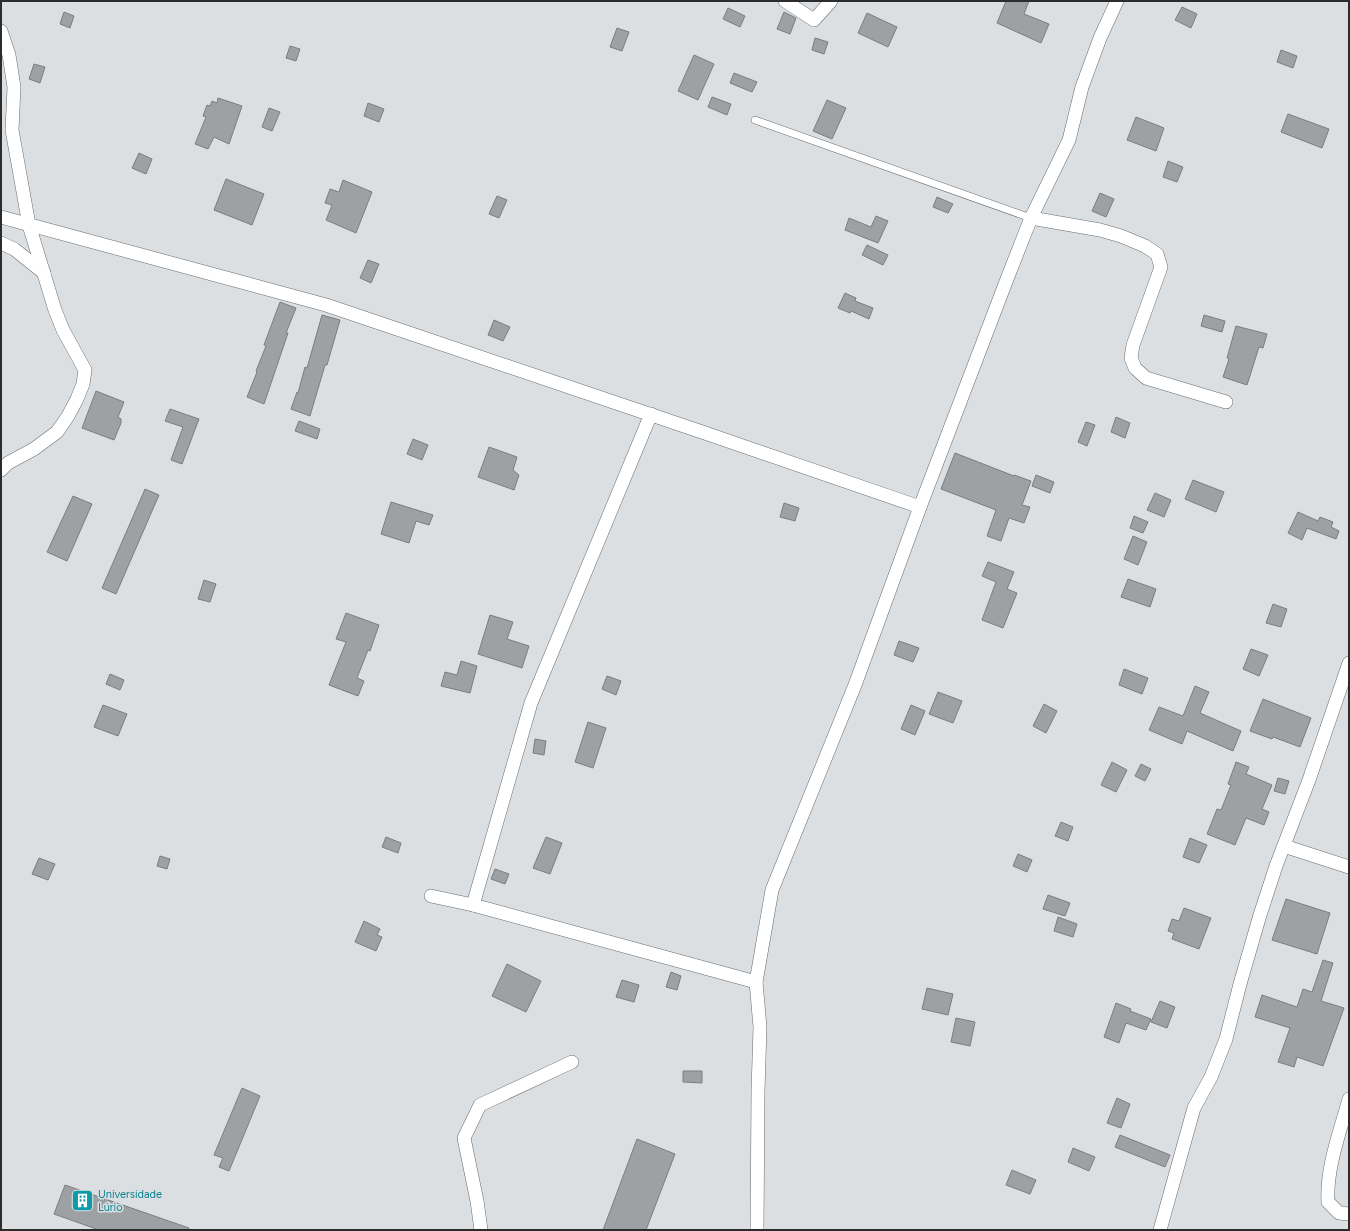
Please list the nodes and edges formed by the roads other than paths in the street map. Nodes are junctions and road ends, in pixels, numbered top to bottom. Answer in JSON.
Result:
{"nodes":[{"id":1,"x":784,"y":1,"type":"edge"},
{"id":2,"x":831,"y":1,"type":"edge"},
{"id":3,"x":1117,"y":1,"type":"edge"},
{"id":4,"x":1,"y":31,"type":"edge"},
{"id":5,"x":755,"y":120,"type":"dead end"},
{"id":6,"x":1,"y":217,"type":"edge"},
{"id":7,"x":1031,"y":218,"type":"junction"},
{"id":8,"x":29,"y":225,"type":"junction"},
{"id":9,"x":1,"y":243,"type":"edge"},
{"id":10,"x":44,"y":273,"type":"junction"},
{"id":11,"x":1226,"y":402,"type":"dead end"},
{"id":12,"x":651,"y":414,"type":"junction"},
{"id":13,"x":1,"y":470,"type":"edge"},
{"id":14,"x":920,"y":507,"type":"junction"},
{"id":15,"x":1349,"y":663,"type":"edge"},
{"id":16,"x":1284,"y":846,"type":"junction"},
{"id":17,"x":1349,"y":867,"type":"edge"},
{"id":18,"x":431,"y":896,"type":"dead end"},
{"id":19,"x":473,"y":905,"type":"junction"},
{"id":20,"x":756,"y":982,"type":"junction"},
{"id":21,"x":572,"y":1062,"type":"dead end"},
{"id":22,"x":1349,"y":1099,"type":"edge"},
{"id":23,"x":1349,"y":1214,"type":"edge"},
{"id":24,"x":481,"y":1230,"type":"edge"},
{"id":25,"x":757,"y":1230,"type":"edge"},
{"id":26,"x":1160,"y":1230,"type":"edge"}],
"edges":[{"from":1,"to":2,"type":"street"},
{"from":3,"to":7,"type":"street"},
{"from":4,"to":8,"type":"street"},
{"from":5,"to":7,"type":"lane"},
{"from":6,"to":8,"type":"street"},
{"from":7,"to":11,"type":"street"},
{"from":7,"to":14,"type":"street"},
{"from":8,"to":10,"type":"street"},
{"from":8,"to":12,"type":"street"},
{"from":9,"to":10,"type":"street"},
{"from":10,"to":13,"type":"street"},
{"from":12,"to":14,"type":"street"},
{"from":12,"to":19,"type":"street"},
{"from":14,"to":20,"type":"street"},
{"from":15,"to":16,"type":"street"},
{"from":16,"to":17,"type":"street"},
{"from":16,"to":26,"type":"street"},
{"from":18,"to":19,"type":"street"},
{"from":19,"to":20,"type":"street"},
{"from":20,"to":25,"type":"street"},
{"from":21,"to":24,"type":"street"},
{"from":22,"to":23,"type":"street"}]}
